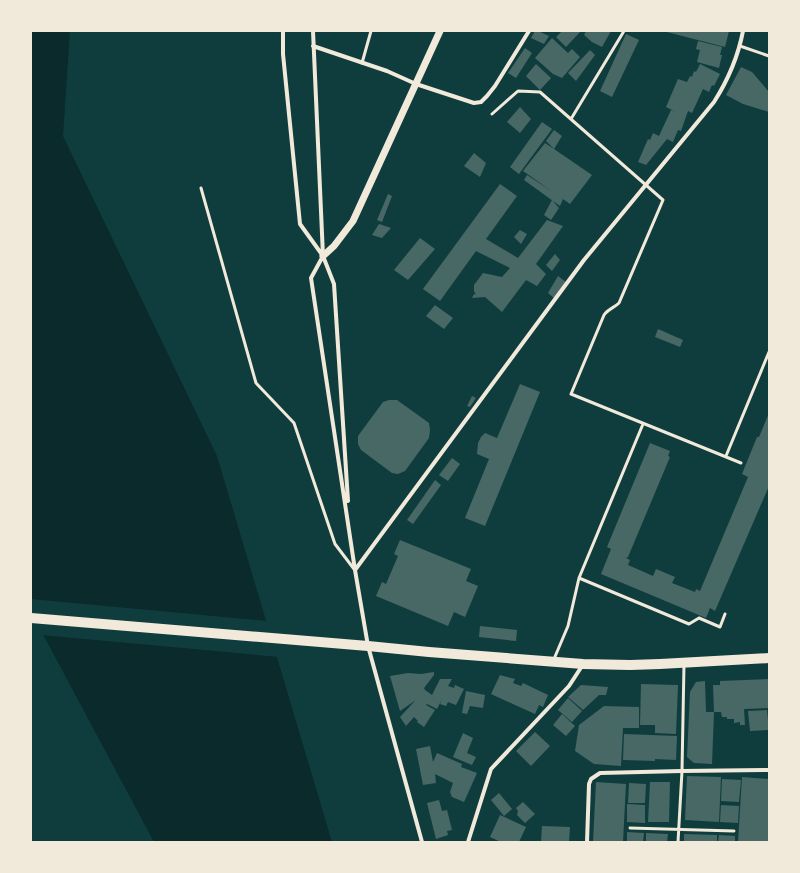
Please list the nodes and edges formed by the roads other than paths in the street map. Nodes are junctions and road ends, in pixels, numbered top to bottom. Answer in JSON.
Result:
{"nodes":[{"id":1,"x":283,"y":31,"type":"edge"},
{"id":2,"x":313,"y":31,"type":"edge"},
{"id":3,"x":371,"y":31,"type":"edge"},
{"id":4,"x":440,"y":31,"type":"edge"},
{"id":5,"x":529,"y":31,"type":"edge"},
{"id":6,"x":624,"y":31,"type":"edge"},
{"id":7,"x":743,"y":31,"type":"edge"},
{"id":8,"x":313,"y":46,"type":"junction"},
{"id":9,"x":740,"y":46,"type":"junction"},
{"id":10,"x":769,"y":56,"type":"edge"},
{"id":11,"x":362,"y":63,"type":"junction"},
{"id":12,"x":416,"y":84,"type":"junction"},
{"id":13,"x":492,"y":114,"type":"dead end"},
{"id":14,"x":571,"y":119,"type":"junction"},
{"id":15,"x":646,"y":184,"type":"junction"},
{"id":16,"x":201,"y":188,"type":"dead end"},
{"id":17,"x":323,"y":256,"type":"junction"},
{"id":18,"x":769,"y":352,"type":"edge"},
{"id":19,"x":643,"y":424,"type":"junction"},
{"id":20,"x":726,"y":456,"type":"junction"},
{"id":21,"x":741,"y":463,"type":"dead end"},
{"id":22,"x":349,"y":527,"type":"junction"},
{"id":23,"x":355,"y":570,"type":"junction"},
{"id":24,"x":579,"y":578,"type":"junction"},
{"id":25,"x":726,"y":614,"type":"dead end"},
{"id":26,"x":31,"y":618,"type":"edge"},
{"id":27,"x":368,"y":646,"type":"junction"},
{"id":28,"x":769,"y":658,"type":"edge"},
{"id":29,"x":553,"y":661,"type":"junction"},
{"id":30,"x":684,"y":662,"type":"junction"},
{"id":31,"x":583,"y":664,"type":"junction"},
{"id":32,"x":682,"y":770,"type":"junction"},
{"id":33,"x":769,"y":770,"type":"edge"},
{"id":34,"x":630,"y":828,"type":"dead end"},
{"id":35,"x":679,"y":828,"type":"junction"},
{"id":36,"x":734,"y":831,"type":"dead end"},
{"id":37,"x":422,"y":842,"type":"edge"},
{"id":38,"x":468,"y":842,"type":"edge"},
{"id":39,"x":587,"y":842,"type":"edge"},
{"id":40,"x":678,"y":842,"type":"edge"}],
"edges":[{"from":1,"to":17,"type":"street"},
{"from":2,"to":8,"type":"street"},
{"from":3,"to":11,"type":"lane"},
{"from":4,"to":12,"type":"street"},
{"from":5,"to":12,"type":"street"},
{"from":6,"to":14,"type":"lane"},
{"from":7,"to":9,"type":"street"},
{"from":8,"to":11,"type":"street"},
{"from":8,"to":17,"type":"street"},
{"from":9,"to":10,"type":"lane"},
{"from":9,"to":15,"type":"street"},
{"from":11,"to":12,"type":"street"},
{"from":12,"to":17,"type":"street"},
{"from":13,"to":14,"type":"lane"},
{"from":14,"to":15,"type":"lane"},
{"from":15,"to":19,"type":"lane"},
{"from":15,"to":23,"type":"street"},
{"from":16,"to":23,"type":"lane"},
{"from":17,"to":22,"type":"street"},
{"from":17,"to":22,"type":"street"},
{"from":18,"to":20,"type":"lane"},
{"from":19,"to":20,"type":"lane"},
{"from":19,"to":24,"type":"lane"},
{"from":20,"to":21,"type":"lane"},
{"from":22,"to":23,"type":"street"},
{"from":23,"to":27,"type":"street"},
{"from":24,"to":25,"type":"lane"},
{"from":24,"to":29,"type":"lane"},
{"from":26,"to":27,"type":"main road"},
{"from":27,"to":29,"type":"main road"},
{"from":27,"to":37,"type":"street"},
{"from":28,"to":30,"type":"main road"},
{"from":29,"to":31,"type":"main road"},
{"from":30,"to":31,"type":"main road"},
{"from":30,"to":32,"type":"lane"},
{"from":31,"to":38,"type":"street"},
{"from":32,"to":33,"type":"street"},
{"from":32,"to":35,"type":"lane"},
{"from":32,"to":39,"type":"street"},
{"from":34,"to":35,"type":"lane"},
{"from":35,"to":36,"type":"lane"},
{"from":35,"to":40,"type":"lane"}]}
